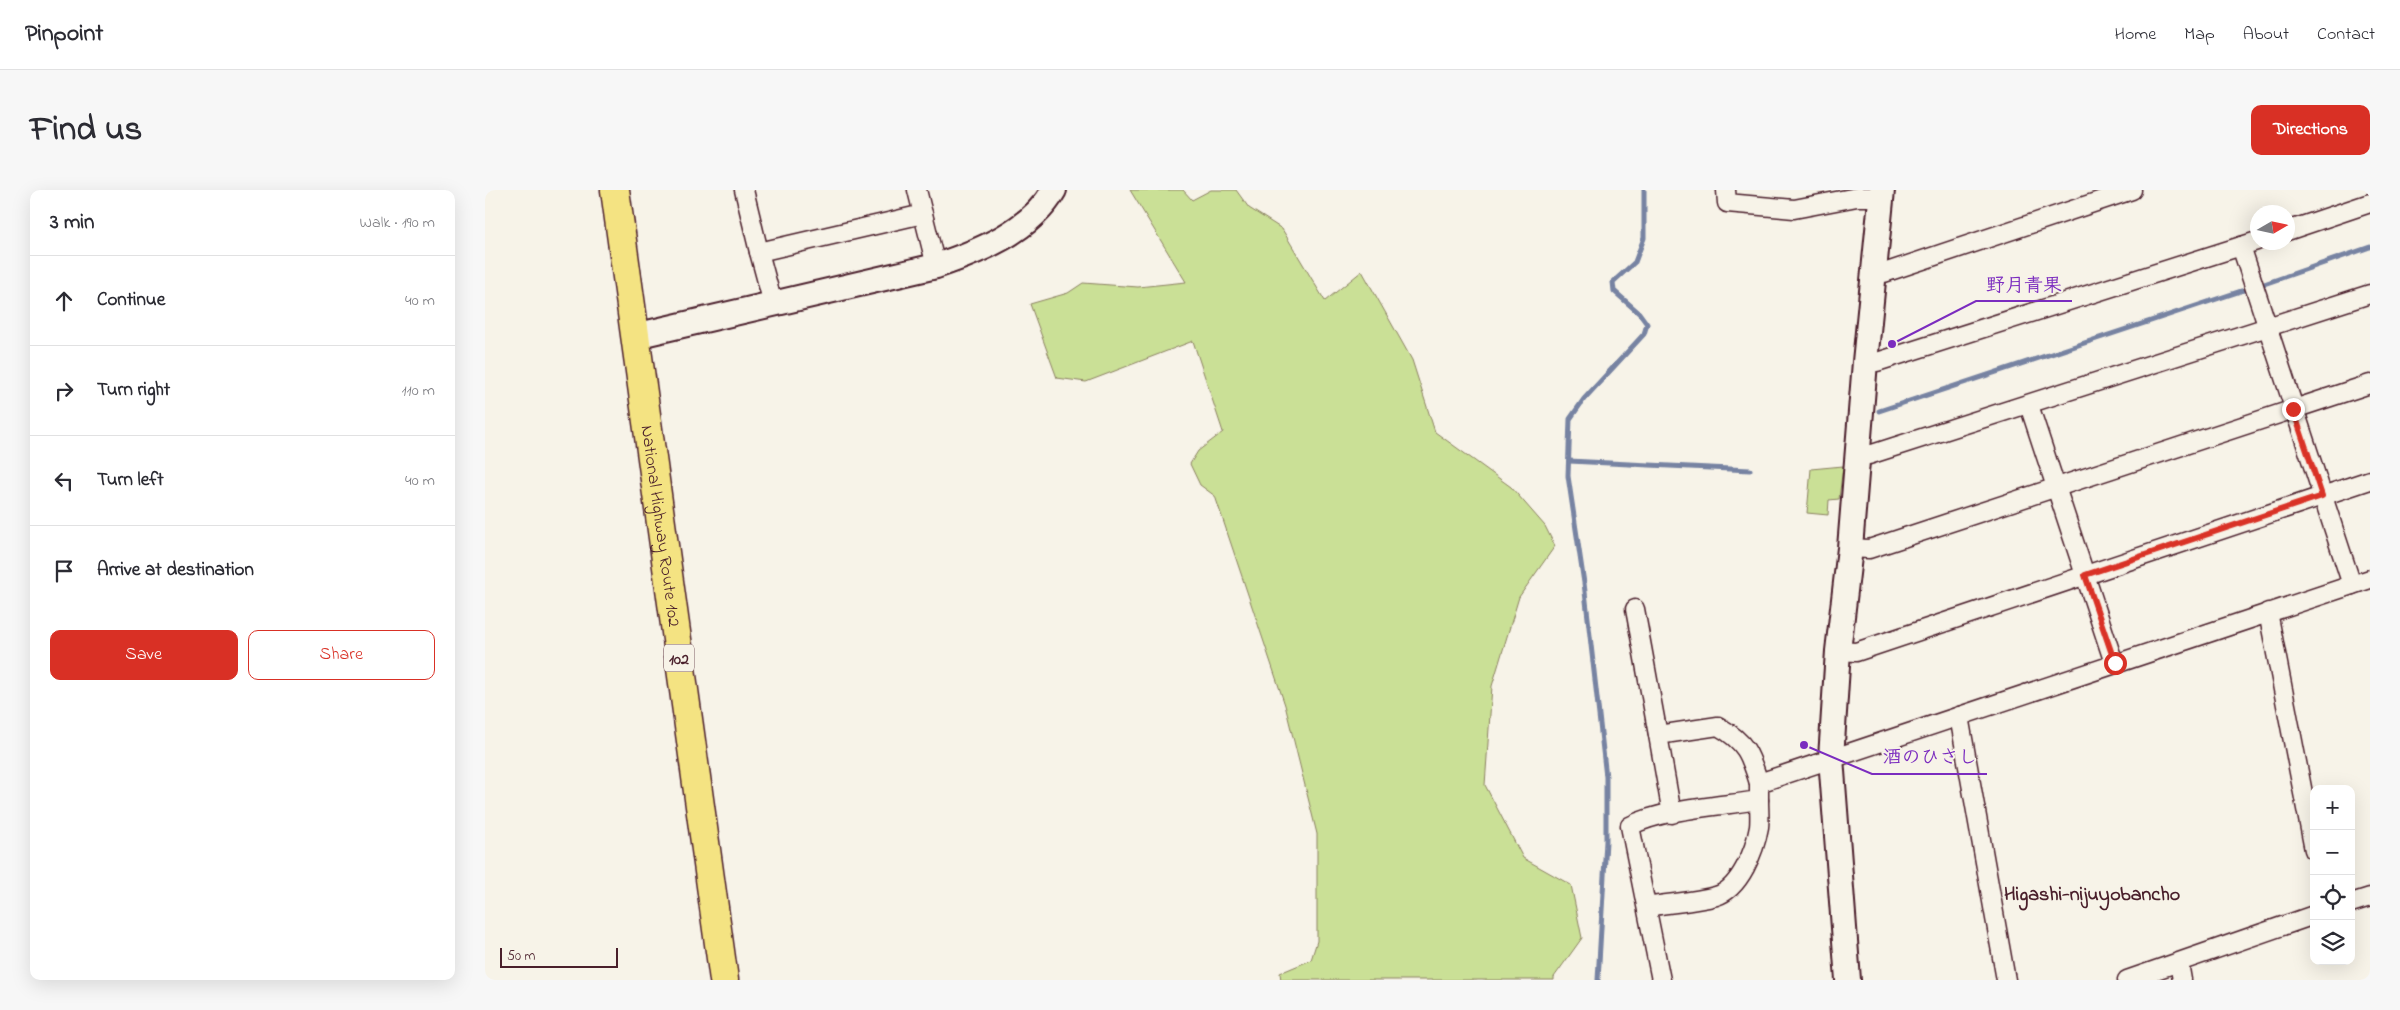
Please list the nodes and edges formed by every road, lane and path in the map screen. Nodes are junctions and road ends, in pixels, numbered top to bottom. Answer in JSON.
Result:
{"nodes":[{"id":1,"x":615,"y":190,"type":"edge"},
{"id":2,"x":744,"y":190,"type":"edge"},
{"id":3,"x":917,"y":190,"type":"edge"},
{"id":4,"x":1054,"y":190,"type":"edge"},
{"id":5,"x":1726,"y":190,"type":"edge"},
{"id":6,"x":2132,"y":190,"type":"edge"},
{"id":7,"x":1882,"y":194,"type":"edge"},
{"id":8,"x":2370,"y":203,"type":"edge"},
{"id":9,"x":923,"y":214,"type":"junction"},
{"id":10,"x":2295,"y":228,"type":"edge"},
{"id":11,"x":2249,"y":243,"type":"edge"},
{"id":12,"x":759,"y":252,"type":"junction"},
{"id":13,"x":936,"y":266,"type":"junction"},
{"id":14,"x":1874,"y":273,"type":"junction"},
{"id":15,"x":2370,"y":294,"type":"edge"},
{"id":16,"x":773,"y":304,"type":"junction"},
{"id":17,"x":2267,"y":326,"type":"junction"},
{"id":18,"x":635,"y":336,"type":"junction"},
{"id":19,"x":1865,"y":362,"type":"junction"},
{"id":20,"x":2370,"y":384,"type":"edge"},
{"id":21,"x":2029,"y":405,"type":"junction"},
{"id":22,"x":2293,"y":409,"type":"junction"},
{"id":23,"x":1859,"y":455,"type":"junction"},
{"id":24,"x":2370,"y":480,"type":"edge"},
{"id":25,"x":2056,"y":486,"type":"junction"},
{"id":26,"x":2322,"y":496,"type":"junction"},
{"id":27,"x":1851,"y":548,"type":"junction"},
{"id":28,"x":2085,"y":575,"type":"junction"},
{"id":29,"x":2370,"y":579,"type":"edge"},
{"id":30,"x":2352,"y":585,"type":"junction"},
{"id":31,"x":1635,"y":609,"type":"dead end"},
{"id":32,"x":2268,"y":612,"type":"junction"},
{"id":33,"x":1839,"y":651,"type":"junction"},
{"id":34,"x":2115,"y":663,"type":"junction"},
{"id":35,"x":1959,"y":716,"type":"junction"},
{"id":36,"x":1658,"y":735,"type":"junction"},
{"id":37,"x":1831,"y":758,"type":"junction"},
{"id":38,"x":1759,"y":792,"type":"junction"},
{"id":39,"x":1672,"y":814,"type":"junction"},
{"id":40,"x":2310,"y":830,"type":"edge"},
{"id":41,"x":2370,"y":897,"type":"edge"},
{"id":42,"x":2355,"y":902,"type":"edge"},
{"id":43,"x":1647,"y":907,"type":"junction"},
{"id":44,"x":2310,"y":917,"type":"edge"},
{"id":45,"x":2180,"y":972,"type":"edge"},
{"id":46,"x":724,"y":980,"type":"edge"},
{"id":47,"x":1661,"y":980,"type":"edge"},
{"id":48,"x":1848,"y":980,"type":"edge"},
{"id":49,"x":2006,"y":980,"type":"edge"},
{"id":50,"x":2127,"y":980,"type":"edge"}],
"edges":[{"from":1,"to":18,"type":"highway","name":"National Highway Route 102","number":"102"},
{"from":2,"to":12,"type":"street"},
{"from":3,"to":9,"type":"street"},
{"from":4,"to":13,"type":"street"},
{"from":5,"to":7,"type":"street"},
{"from":6,"to":14,"type":"street"},
{"from":7,"to":14,"type":"street"},
{"from":8,"to":10,"type":"street"},
{"from":9,"to":12,"type":"street"},
{"from":9,"to":13,"type":"street"},
{"from":11,"to":17,"type":"street"},
{"from":11,"to":19,"type":"street"},
{"from":12,"to":16,"type":"street"},
{"from":13,"to":16,"type":"street"},
{"from":14,"to":19,"type":"street"},
{"from":15,"to":17,"type":"street"},
{"from":16,"to":18,"type":"street"},
{"from":17,"to":21,"type":"street"},
{"from":17,"to":22,"type":"street"},
{"from":18,"to":46,"type":"highway","name":"National Highway Route 102","number":"102"},
{"from":19,"to":23,"type":"street"},
{"from":20,"to":22,"type":"street"},
{"from":21,"to":23,"type":"street"},
{"from":21,"to":25,"type":"street"},
{"from":22,"to":25,"type":"street"},
{"from":22,"to":26,"type":"street"},
{"from":23,"to":27,"type":"street"},
{"from":24,"to":26,"type":"street"},
{"from":25,"to":27,"type":"street"},
{"from":25,"to":28,"type":"street"},
{"from":26,"to":28,"type":"street"},
{"from":26,"to":30,"type":"street"},
{"from":27,"to":33,"type":"street"},
{"from":28,"to":33,"type":"street"},
{"from":28,"to":34,"type":"street"},
{"from":29,"to":30,"type":"street"},
{"from":30,"to":32,"type":"street"},
{"from":31,"to":36,"type":"street"},
{"from":32,"to":34,"type":"street"},
{"from":32,"to":40,"type":"street"},
{"from":33,"to":37,"type":"street"},
{"from":34,"to":35,"type":"street"},
{"from":35,"to":37,"type":"street"},
{"from":35,"to":49,"type":"street"},
{"from":36,"to":38,"type":"street"},
{"from":36,"to":39,"type":"street"},
{"from":37,"to":38,"type":"street"},
{"from":37,"to":48,"type":"street"},
{"from":38,"to":39,"type":"street"},
{"from":38,"to":43,"type":"street"},
{"from":39,"to":43,"type":"street"},
{"from":41,"to":42,"type":"street"},
{"from":43,"to":47,"type":"street"},
{"from":44,"to":45,"type":"street"},
{"from":45,"to":50,"type":"street"}]}
